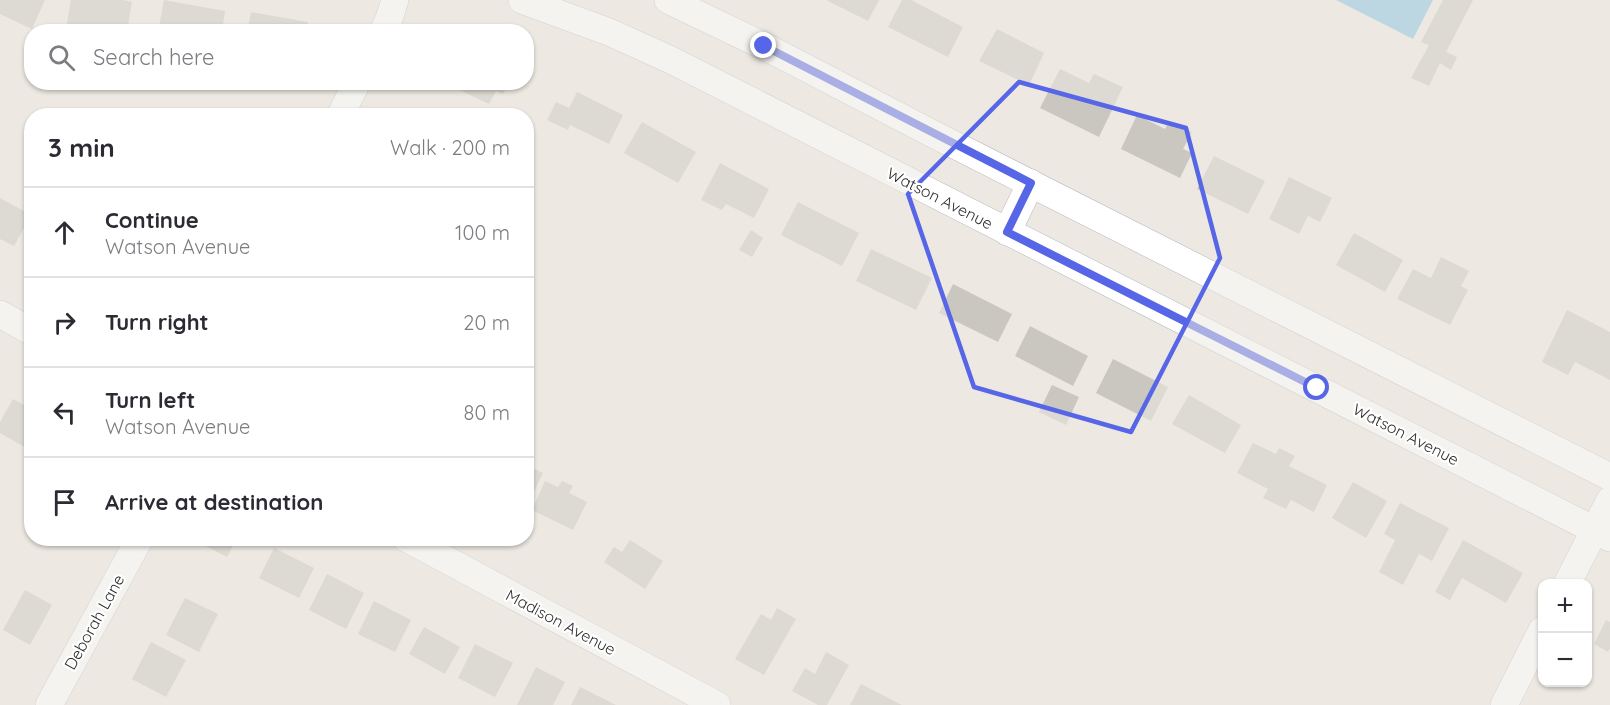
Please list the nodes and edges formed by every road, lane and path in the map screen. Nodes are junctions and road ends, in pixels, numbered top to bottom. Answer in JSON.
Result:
{"nodes":[{"id":1,"x":395,"y":0,"type":"edge"},
{"id":2,"x":522,"y":0,"type":"edge"},
{"id":3,"x":668,"y":0,"type":"edge"},
{"id":4,"x":387,"y":24,"type":"edge"},
{"id":5,"x":353,"y":90,"type":"edge"},
{"id":6,"x":344,"y":108,"type":"edge"},
{"id":7,"x":1031,"y":183,"type":"junction"},
{"id":8,"x":1007,"y":232,"type":"junction"},
{"id":9,"x":0,"y":314,"type":"edge"},
{"id":10,"x":24,"y":328,"type":"edge"},
{"id":11,"x":1610,"y":477,"type":"edge"},
{"id":12,"x":1610,"y":500,"type":"edge"},
{"id":13,"x":1602,"y":534,"type":"edge"},
{"id":14,"x":136,"y":546,"type":"edge"},
{"id":15,"x":421,"y":546,"type":"edge"},
{"id":16,"x":1570,"y":579,"type":"edge"},
{"id":17,"x":1540,"y":633,"type":"edge"},
{"id":18,"x":49,"y":705,"type":"edge"},
{"id":19,"x":717,"y":705,"type":"edge"},
{"id":20,"x":1504,"y":705,"type":"edge"}],
"edges":[{"from":1,"to":4,"type":"street"},
{"from":2,"to":8,"type":"street","name":"Watson Avenue"},
{"from":3,"to":7,"type":"street"},
{"from":5,"to":6,"type":"street"},
{"from":7,"to":8,"type":"street"},
{"from":7,"to":11,"type":"street"},
{"from":8,"to":13,"type":"street","name":"Watson Avenue"},
{"from":9,"to":10,"type":"street"},
{"from":12,"to":13,"type":"street"},
{"from":13,"to":16,"type":"street"},
{"from":14,"to":18,"type":"street","name":"Deborah Lane"},
{"from":15,"to":19,"type":"street","name":"Madison Avenue"},
{"from":17,"to":20,"type":"street"}]}
